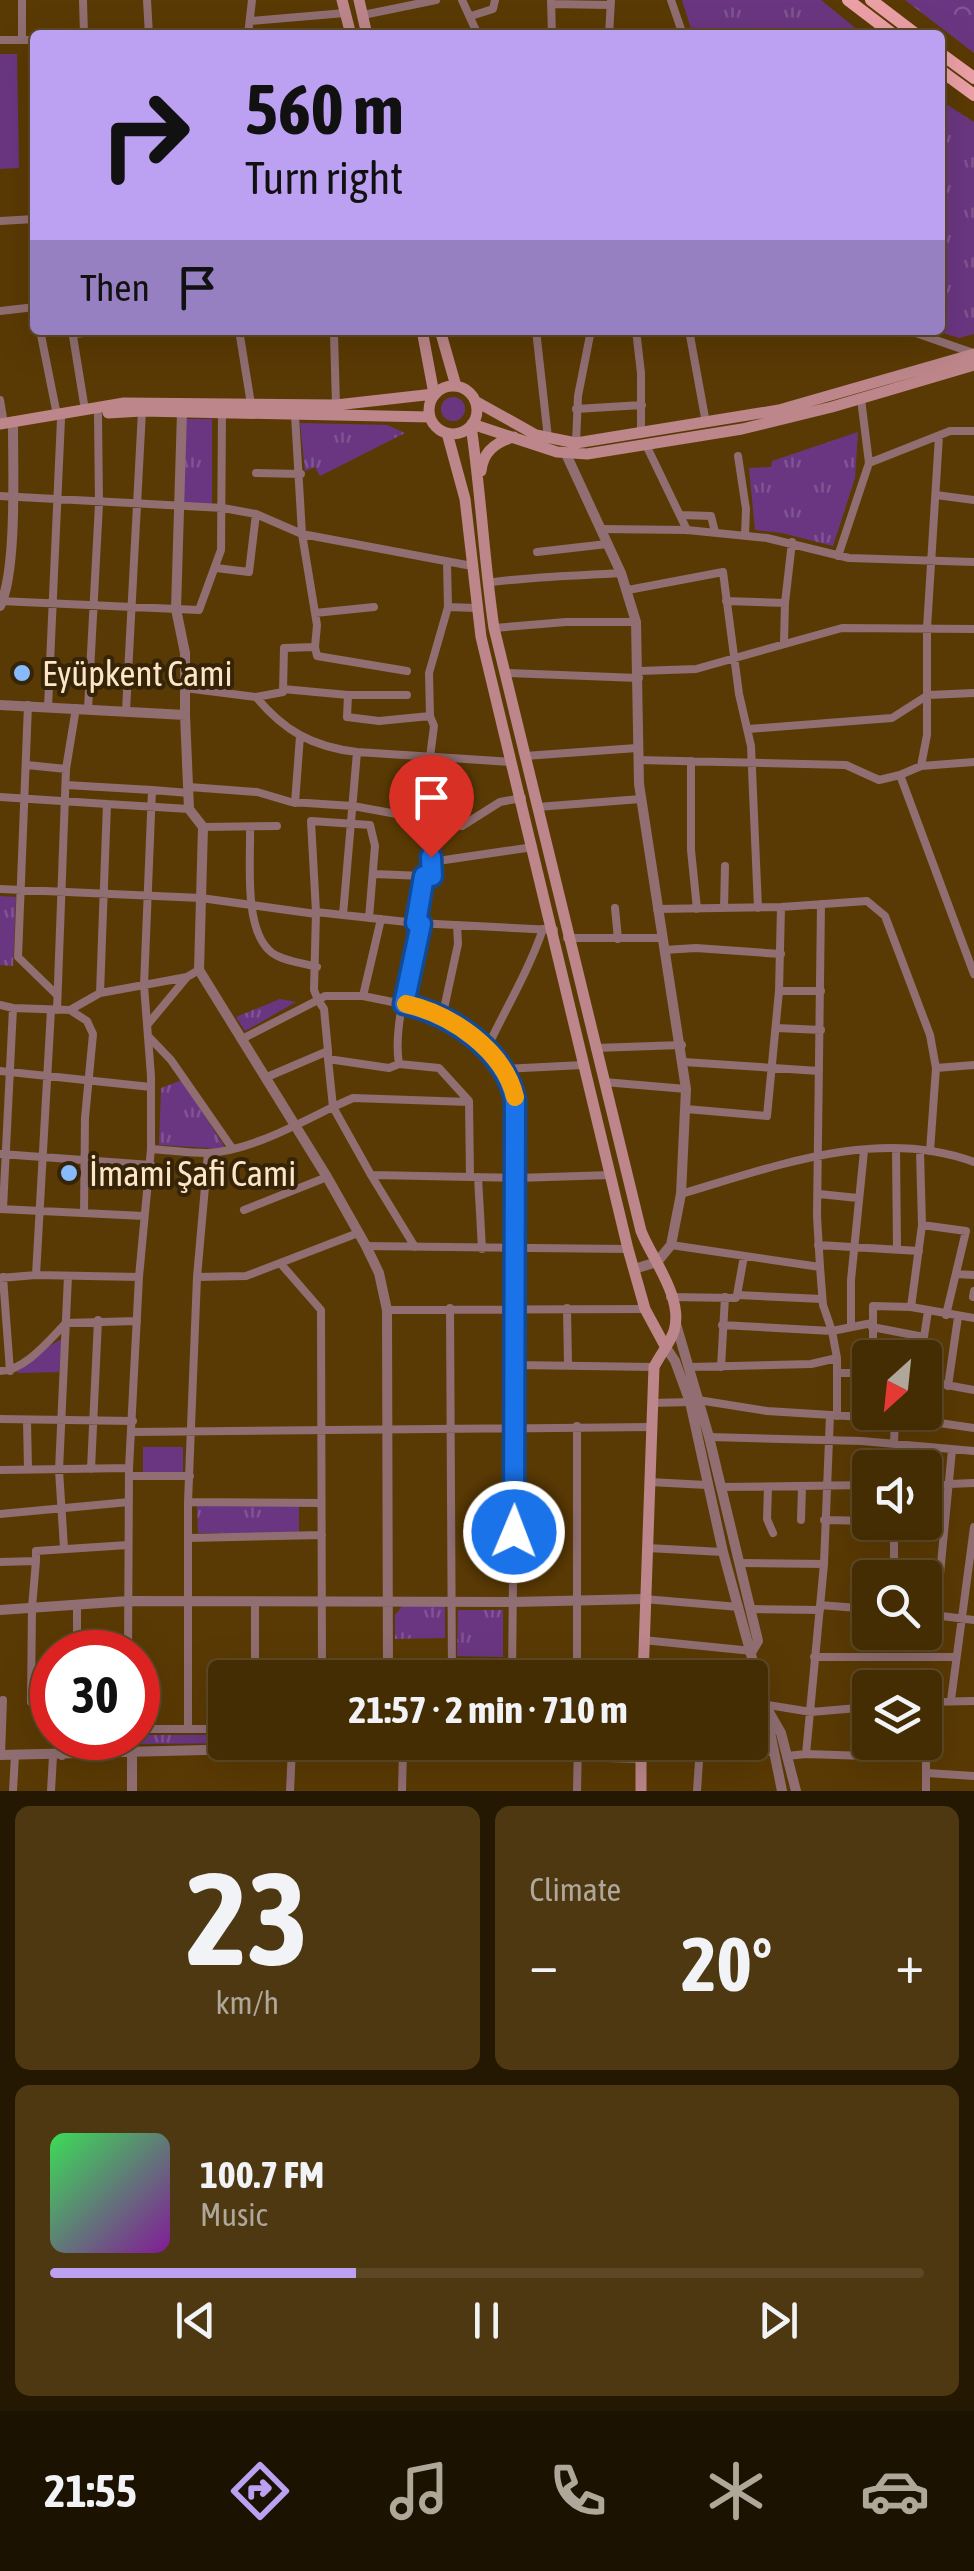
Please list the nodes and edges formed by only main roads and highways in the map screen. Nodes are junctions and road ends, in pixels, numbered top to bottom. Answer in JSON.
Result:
{"nodes":[{"id":1,"x":358,"y":0,"type":"edge"},
{"id":2,"x":848,"y":0,"type":"edge"},
{"id":3,"x":871,"y":0,"type":"edge"},
{"id":4,"x":367,"y":30,"type":"edge"},
{"id":5,"x":887,"y":30,"type":"edge"},
{"id":6,"x":910,"y":30,"type":"edge"},
{"id":7,"x":945,"y":56,"type":"edge"},
{"id":8,"x":945,"y":74,"type":"edge"},
{"id":9,"x":974,"y":78,"type":"edge"},
{"id":10,"x":974,"y":95,"type":"edge"},
{"id":11,"x":423,"y":335,"type":"edge"},
{"id":12,"x":441,"y":335,"type":"edge"},
{"id":13,"x":974,"y":354,"type":"edge"},
{"id":14,"x":974,"y":365,"type":"edge"},
{"id":15,"x":456,"y":386,"type":"junction"},
{"id":16,"x":434,"y":394,"type":"junction"},
{"id":17,"x":475,"y":400,"type":"junction"},
{"id":18,"x":92,"y":412,"type":"junction"},
{"id":19,"x":430,"y":417,"type":"junction"},
{"id":20,"x":472,"y":425,"type":"junction"},
{"id":21,"x":4,"y":426,"type":"edge"},
{"id":22,"x":447,"y":433,"type":"junction"},
{"id":23,"x":515,"y":437,"type":"junction"},
{"id":24,"x":644,"y":440,"type":"junction"},
{"id":25,"x":480,"y":480,"type":"junction"},
{"id":26,"x":519,"y":759,"type":"junction"},
{"id":27,"x":665,"y":1346,"type":"junction"},
{"id":28,"x":643,"y":1660,"type":"edge"},
{"id":29,"x":641,"y":1760,"type":"edge"},
{"id":30,"x":641,"y":1791,"type":"edge"}],
"edges":[{"from":1,"to":4,"type":"main road"},
{"from":2,"to":5,"type":"highway"},
{"from":3,"to":6,"type":"highway"},
{"from":7,"to":9,"type":"highway"},
{"from":8,"to":10,"type":"highway"},
{"from":11,"to":16,"type":"main road"},
{"from":12,"to":15,"type":"main road"},
{"from":13,"to":24,"type":"main road"},
{"from":14,"to":24,"type":"main road"},
{"from":15,"to":16,"type":"main road"},
{"from":15,"to":17,"type":"main road"},
{"from":16,"to":18,"type":"main road"},
{"from":16,"to":19,"type":"main road"},
{"from":17,"to":20,"type":"main road"},
{"from":17,"to":24,"type":"main road"},
{"from":18,"to":19,"type":"main road"},
{"from":18,"to":21,"type":"main road"},
{"from":19,"to":22,"type":"main road"},
{"from":20,"to":22,"type":"main road"},
{"from":20,"to":23,"type":"main road"},
{"from":20,"to":25,"type":"main road"},
{"from":22,"to":26,"type":"main road"},
{"from":23,"to":24,"type":"main road"},
{"from":23,"to":25,"type":"main road"},
{"from":25,"to":26,"type":"main road"},
{"from":26,"to":27,"type":"main road"},
{"from":26,"to":27,"type":"main road"},
{"from":27,"to":28,"type":"main road"},
{"from":29,"to":30,"type":"main road"}]}
